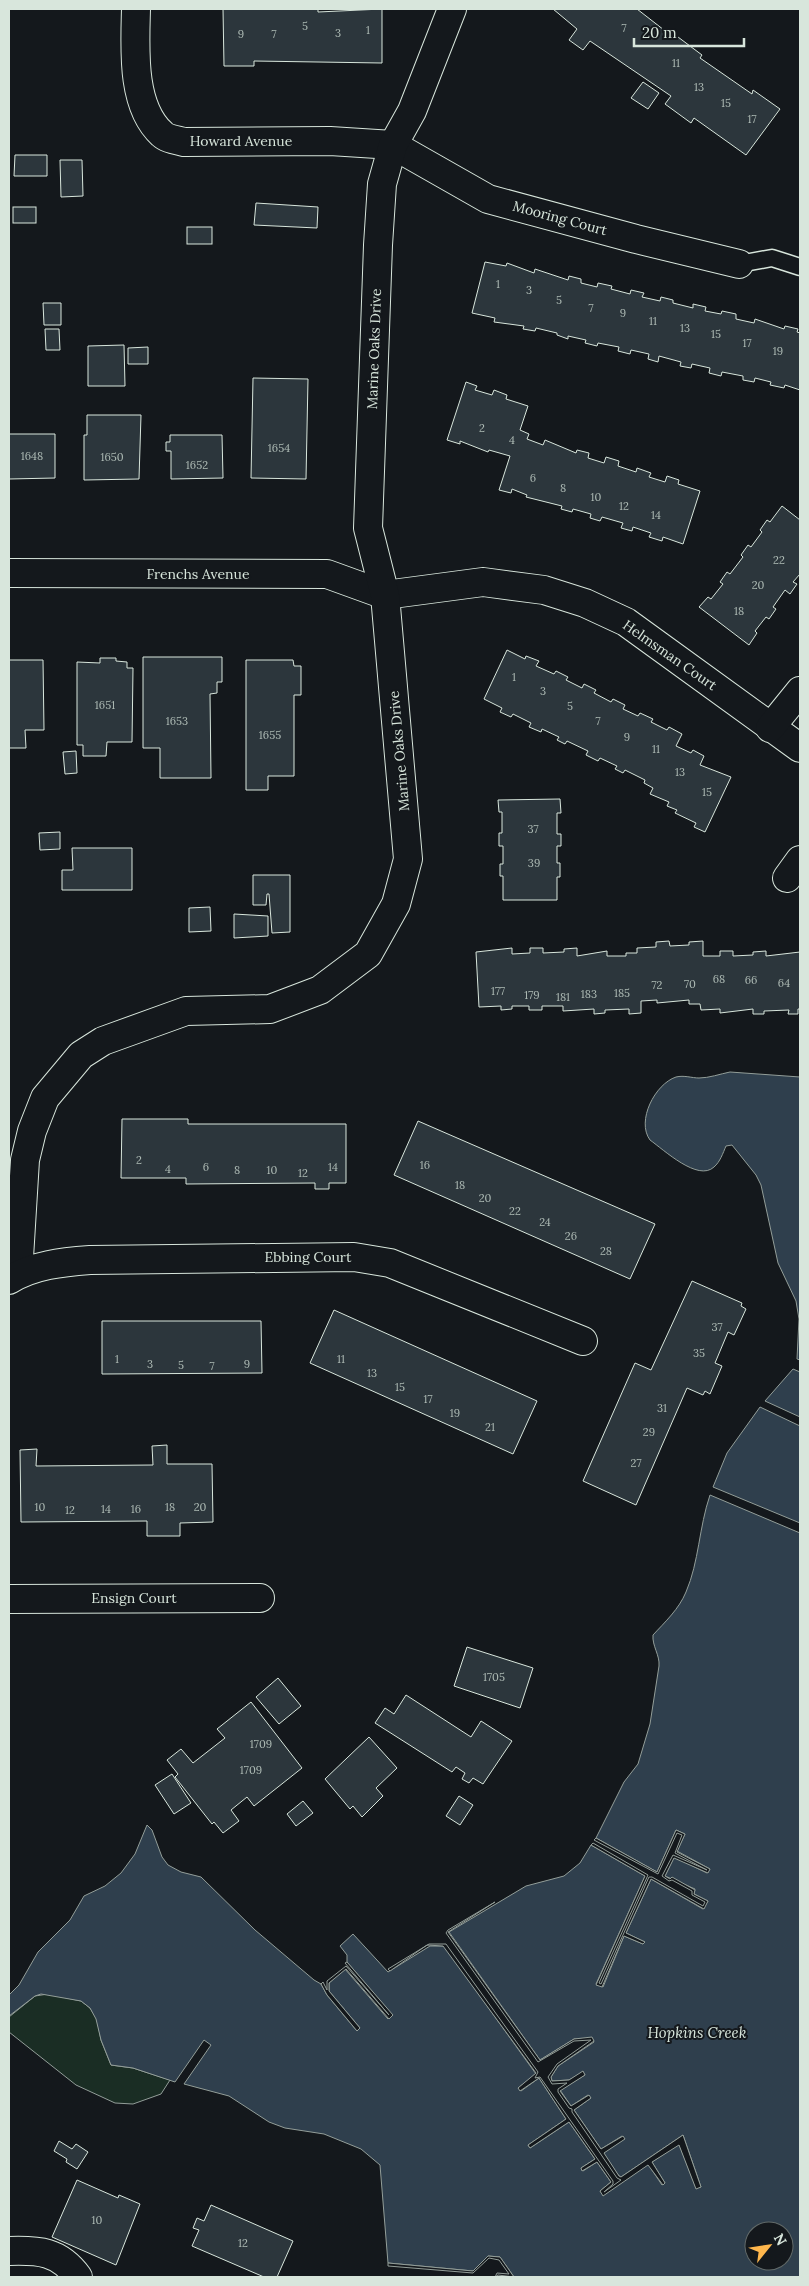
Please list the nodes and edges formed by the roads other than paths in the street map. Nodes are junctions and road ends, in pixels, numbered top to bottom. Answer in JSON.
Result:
{"nodes":[{"id":1,"x":136,"y":9,"type":"edge"},
{"id":2,"x":452,"y":9,"type":"edge"},
{"id":3,"x":393,"y":145,"type":"junction"},
{"id":4,"x":739,"y":264,"type":"joint"},
{"id":5,"x":800,"y":267,"type":"edge"},
{"id":6,"x":9,"y":574,"type":"edge"},
{"id":7,"x":385,"y":595,"type":"junction"},
{"id":8,"x":800,"y":691,"type":"edge"},
{"id":9,"x":770,"y":728,"type":"junction"},
{"id":10,"x":800,"y":748,"type":"edge"},
{"id":11,"x":14,"y":1277,"type":"edge"},
{"id":12,"x":583,"y":1341,"type":"dead end"},
{"id":13,"x":260,"y":1598,"type":"dead end"},
{"id":14,"x":9,"y":1600,"type":"edge"},
{"id":15,"x":9,"y":2251,"type":"edge"},
{"id":16,"x":78,"y":2277,"type":"edge"}],
"edges":[{"from":1,"to":3,"type":"street","name":"Howard Avenue"},
{"from":2,"to":3,"type":"street","name":"Marine Oaks Drive"},
{"from":3,"to":4,"type":"street","name":"Mooring Court"},
{"from":3,"to":7,"type":"street","name":"Marine Oaks Drive"},
{"from":4,"to":5,"type":"lane"},
{"from":6,"to":7,"type":"street","name":"Frenchs Avenue"},
{"from":7,"to":9,"type":"street","name":"Helmsman Court"},
{"from":7,"to":11,"type":"street","name":"Marine Oaks Drive"},
{"from":8,"to":9,"type":"street"},
{"from":9,"to":10,"type":"street","name":"Helmsman Court"},
{"from":11,"to":12,"type":"street","name":"Ebbing Court"},
{"from":13,"to":14,"type":"street","name":"Ensign Court"},
{"from":15,"to":16,"type":"street"}]}
